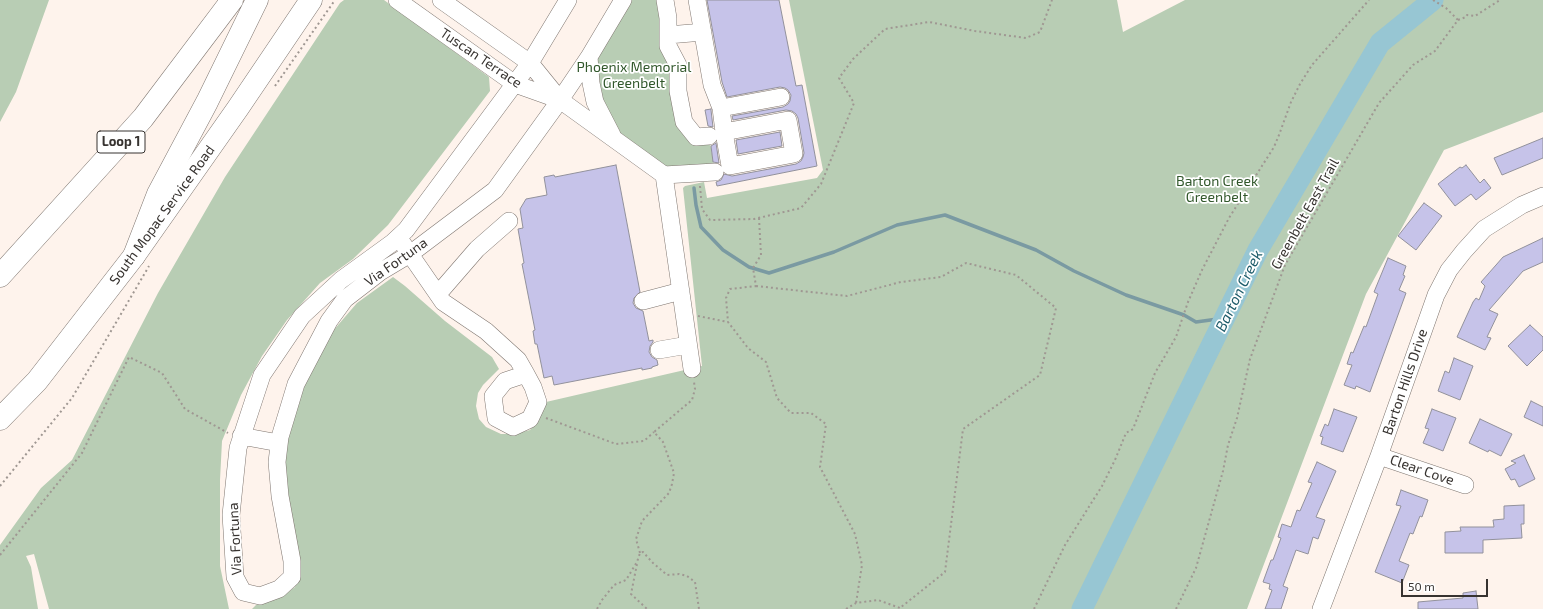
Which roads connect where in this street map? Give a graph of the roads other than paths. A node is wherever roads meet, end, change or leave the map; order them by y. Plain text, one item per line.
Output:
1 (232, 0) edge
2 (257, 0) edge
3 (311, 0) edge
4 (397, 0) edge
5 (441, 0) edge
6 (568, 0) edge
7 (623, 0) edge
8 (665, 0) edge
9 (697, 0) edge
10 (703, 32) junction
11 (668, 36) junction
12 (589, 57) junction
13 (530, 63) junction
14 (515, 84) junction
15 (781, 97) dead end
16 (560, 100) junction
17 (721, 108) junction
18 (614, 139) junction
19 (707, 173) road end
20 (664, 175) junction
21 (1543, 196) edge
22 (509, 221) dead end
23 (398, 238) junction
24 (410, 254) junction
25 (143, 258) junction
26 (0, 276) edge
27 (681, 291) junction
28 (438, 294) junction
29 (643, 301) dead end
30 (688, 345) junction
31 (660, 350) dead end
32 (692, 369) road end
33 (526, 374) junction
34 (0, 419) edge
35 (241, 436) junction
36 (279, 443) junction
37 (1380, 456) junction
38 (1464, 485) dead end
39 (1322, 609) edge

1 - 26 main road, Loop 1
2 - 25 main road
3 - 25 main road, South Mopac Service Road
4 - 14 street, Tuscan Terrace
5 - 13 street, Tuscan Terrace
6 - 13 street, Via Fortuna
7 - 12 street, Via Fortuna
8 - 11 street
9 - 10 street
10 - 11 street
10 - 17 street
11 - 17 street
12 - 16 street, Via Fortuna
12 - 18 street
13 - 14 street, Via Fortuna
13 - 16 street, Tuscan Terrace
14 - 16 street, Tuscan Terrace
14 - 23 street, Via Fortuna
15 - 17 street
16 - 18 street
16 - 24 street, Via Fortuna
18 - 20 street
19 - 20 street
20 - 27 street
21 - 37 street, Barton Hills Drive
22 - 28 street
23 - 24 street
23 - 35 street, Via Fortuna
24 - 28 street
24 - 36 street, Via Fortuna
25 - 34 main road, South Mopac Service Road
27 - 29 street
27 - 30 street
28 - 33 street
30 - 31 street
30 - 32 street
33 - 33 street
35 - 36 street
35 - 36 street, Via Fortuna
37 - 38 street, Clear Cove
37 - 39 street, Barton Hills Drive

